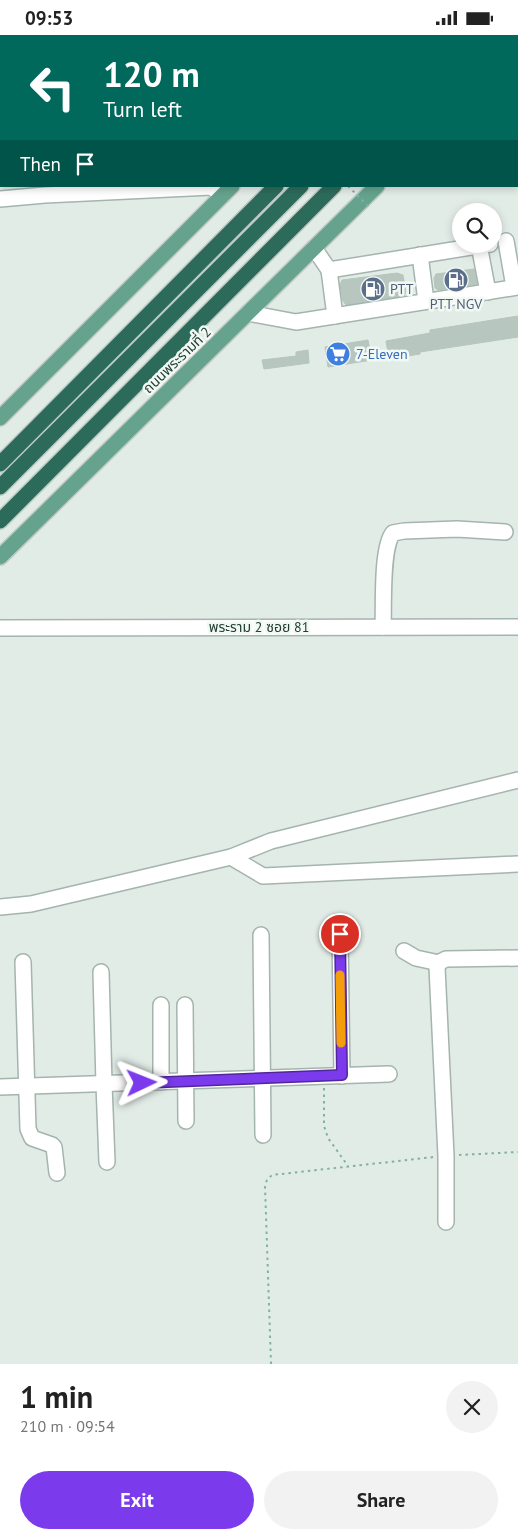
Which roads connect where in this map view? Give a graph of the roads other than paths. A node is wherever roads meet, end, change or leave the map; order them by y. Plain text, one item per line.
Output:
1 (275, 187) edge
2 (300, 187) edge
3 (333, 187) edge
4 (376, 187) edge
5 (45, 191) edge
6 (227, 191) edge
7 (0, 199) edge
8 (314, 248) junction
9 (452, 250) edge
10 (495, 253) edge
11 (501, 253) edge
12 (420, 255) junction
13 (329, 269) junction
14 (516, 287) edge
15 (488, 292) junction
16 (426, 301) junction
17 (248, 313) junction
18 (335, 316) junction
19 (0, 418) edge
20 (0, 464) edge
21 (0, 487) edge
22 (0, 520) edge
23 (505, 531) dead end
24 (0, 557) edge
25 (383, 627) junction
26 (518, 627) edge
27 (0, 628) edge
28 (518, 780) edge
29 (231, 857) junction
30 (518, 864) edge
31 (0, 907) edge
32 (340, 934) dead end
33 (261, 935) dead end
34 (404, 951) dead end
35 (518, 958) edge
36 (23, 962) dead end
37 (439, 963) junction
38 (101, 971) dead end
39 (161, 1005) dead end
40 (185, 1005) dead end
41 (389, 1074) dead end
42 (342, 1075) junction
43 (263, 1079) junction
44 (186, 1081) junction
45 (161, 1082) junction
46 (104, 1084) junction
47 (26, 1085) junction
48 (0, 1087) edge
49 (186, 1121) dead end
50 (263, 1135) dead end
51 (108, 1162) dead end
52 (57, 1173) dead end
53 (446, 1222) dead end

1 - 20 highway
2 - 21 highway
3 - 22 highway, ถนนพระรามที่ 2
4 - 8 main road, ถนนพระรามที่ 2
5 - 6 street
5 - 7 street
6 - 19 main road
8 - 13 street
8 - 17 main road, ถนนพระรามที่ 2
9 - 12 street
10 - 15 street
11 - 14 street
12 - 13 street
12 - 16 street
13 - 18 street
14 - 15 street
15 - 16 street
16 - 18 street
17 - 18 street
17 - 24 main road, ถนนพระรามที่ 2
23 - 25 street
25 - 26 street, พระราม 2 ซอย 81
25 - 27 street, พระราม 2 ซอย 81
28 - 29 street
29 - 30 street
29 - 31 street
32 - 42 street
33 - 43 street
34 - 37 street
35 - 37 street
36 - 47 street
37 - 53 street
38 - 46 street
39 - 45 street
40 - 44 street
41 - 42 street
42 - 43 street
43 - 44 street
43 - 50 street
44 - 45 street
44 - 49 street
45 - 46 street
46 - 47 street
46 - 51 street
47 - 48 street
47 - 52 street

